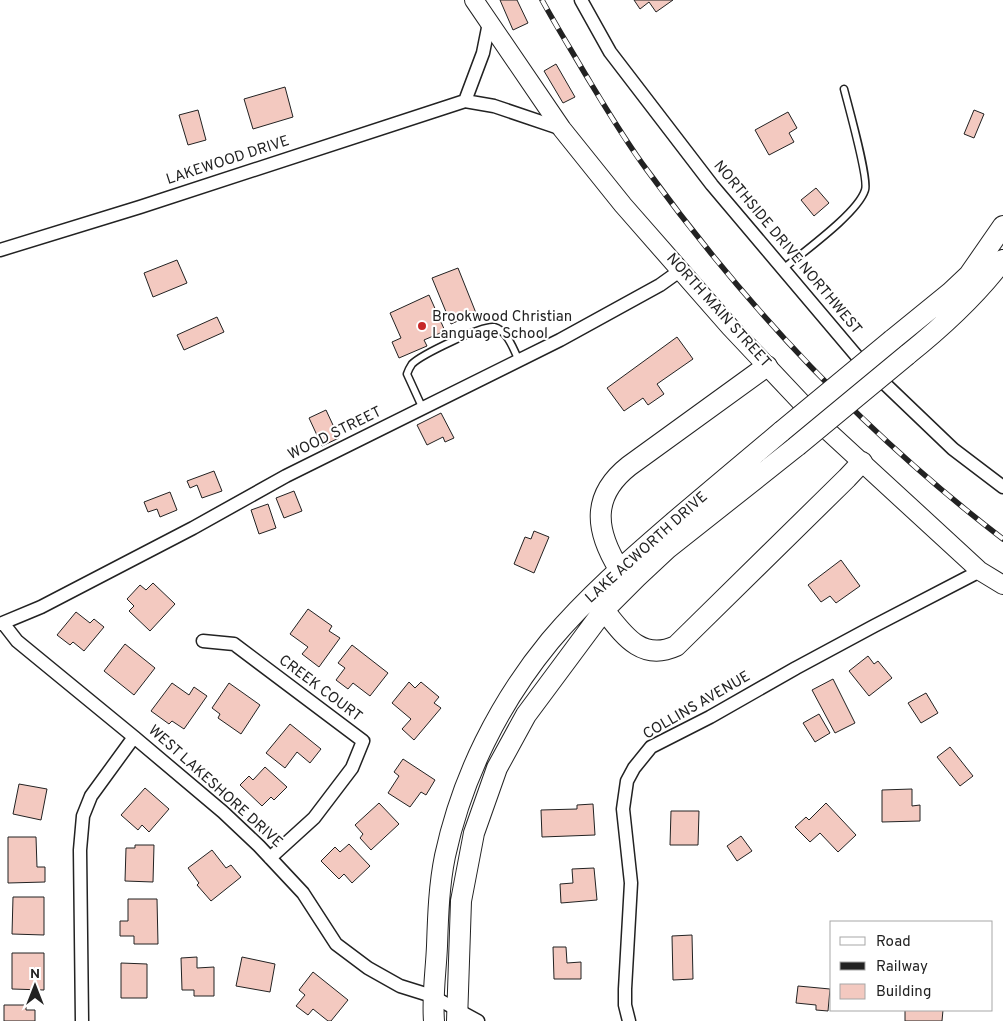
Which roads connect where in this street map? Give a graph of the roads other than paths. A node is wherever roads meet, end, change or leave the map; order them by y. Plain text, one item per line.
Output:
1 (474, 0) edge
2 (582, 0) edge
3 (489, 24) junction
4 (844, 89) dead end
5 (465, 101) junction
6 (562, 129) junction
7 (1003, 226) edge
8 (0, 250) edge
9 (1003, 260) edge
10 (783, 269) junction
11 (681, 270) junction
12 (519, 361) junction
13 (767, 366) junction
14 (423, 409) junction
15 (862, 462) junction
16 (1003, 487) edge
17 (619, 569) junction
18 (980, 571) junction
19 (1003, 585) edge
20 (604, 610) junction
21 (1, 624) edge
22 (203, 641) dead end
23 (134, 737) junction
24 (270, 858) junction
25 (432, 996) junction
26 (457, 1016) edge
27 (82, 1021) edge
28 (434, 1021) edge
29 (478, 1021) edge
30 (629, 1021) edge

1 - 3 main road, NORTH MAIN STREET
2 - 10 street, NORTHSIDE DRIVE NORTHWEST
3 - 5 street
3 - 6 main road, NORTH MAIN STREET
4 - 10 lane
5 - 6 street, LAKEWOOD DRIVE
5 - 8 street, LAKEWOOD DRIVE
6 - 11 main road, NORTH MAIN STREET
7 - 17 main road, LAKE ACWORTH DRIVE, bridge
9 - 20 main road, LAKE ACWORTH DRIVE, bridge
10 - 16 street, NORTHSIDE DRIVE NORTHWEST
11 - 12 street, WOOD STREET
11 - 13 main road, NORTH MAIN STREET
12 - 14 street, WOOD STREET
12 - 14 lane
13 - 15 main road, NORTH MAIN STREET
13 - 17 main road
14 - 21 street, WOOD STREET
15 - 18 main road, NORTH MAIN STREET
15 - 20 main road
17 - 25 main road, LAKE ACWORTH DRIVE
18 - 19 main road, NORTH MAIN STREET
18 - 30 street, COLLINS AVENUE
20 - 26 main road, LAKE ACWORTH DRIVE
21 - 23 street, WEST LAKESHORE DRIVE
22 - 24 street, CREEK COURT
23 - 24 street, WEST LAKESHORE DRIVE
23 - 27 street
24 - 25 street, WEST LAKESHORE DRIVE
25 - 26 street, WEST LAKESHORE DRIVE
25 - 28 main road, LAKE ACWORTH DRIVE
26 - 29 street, WEST LAKESHORE DRIVE

